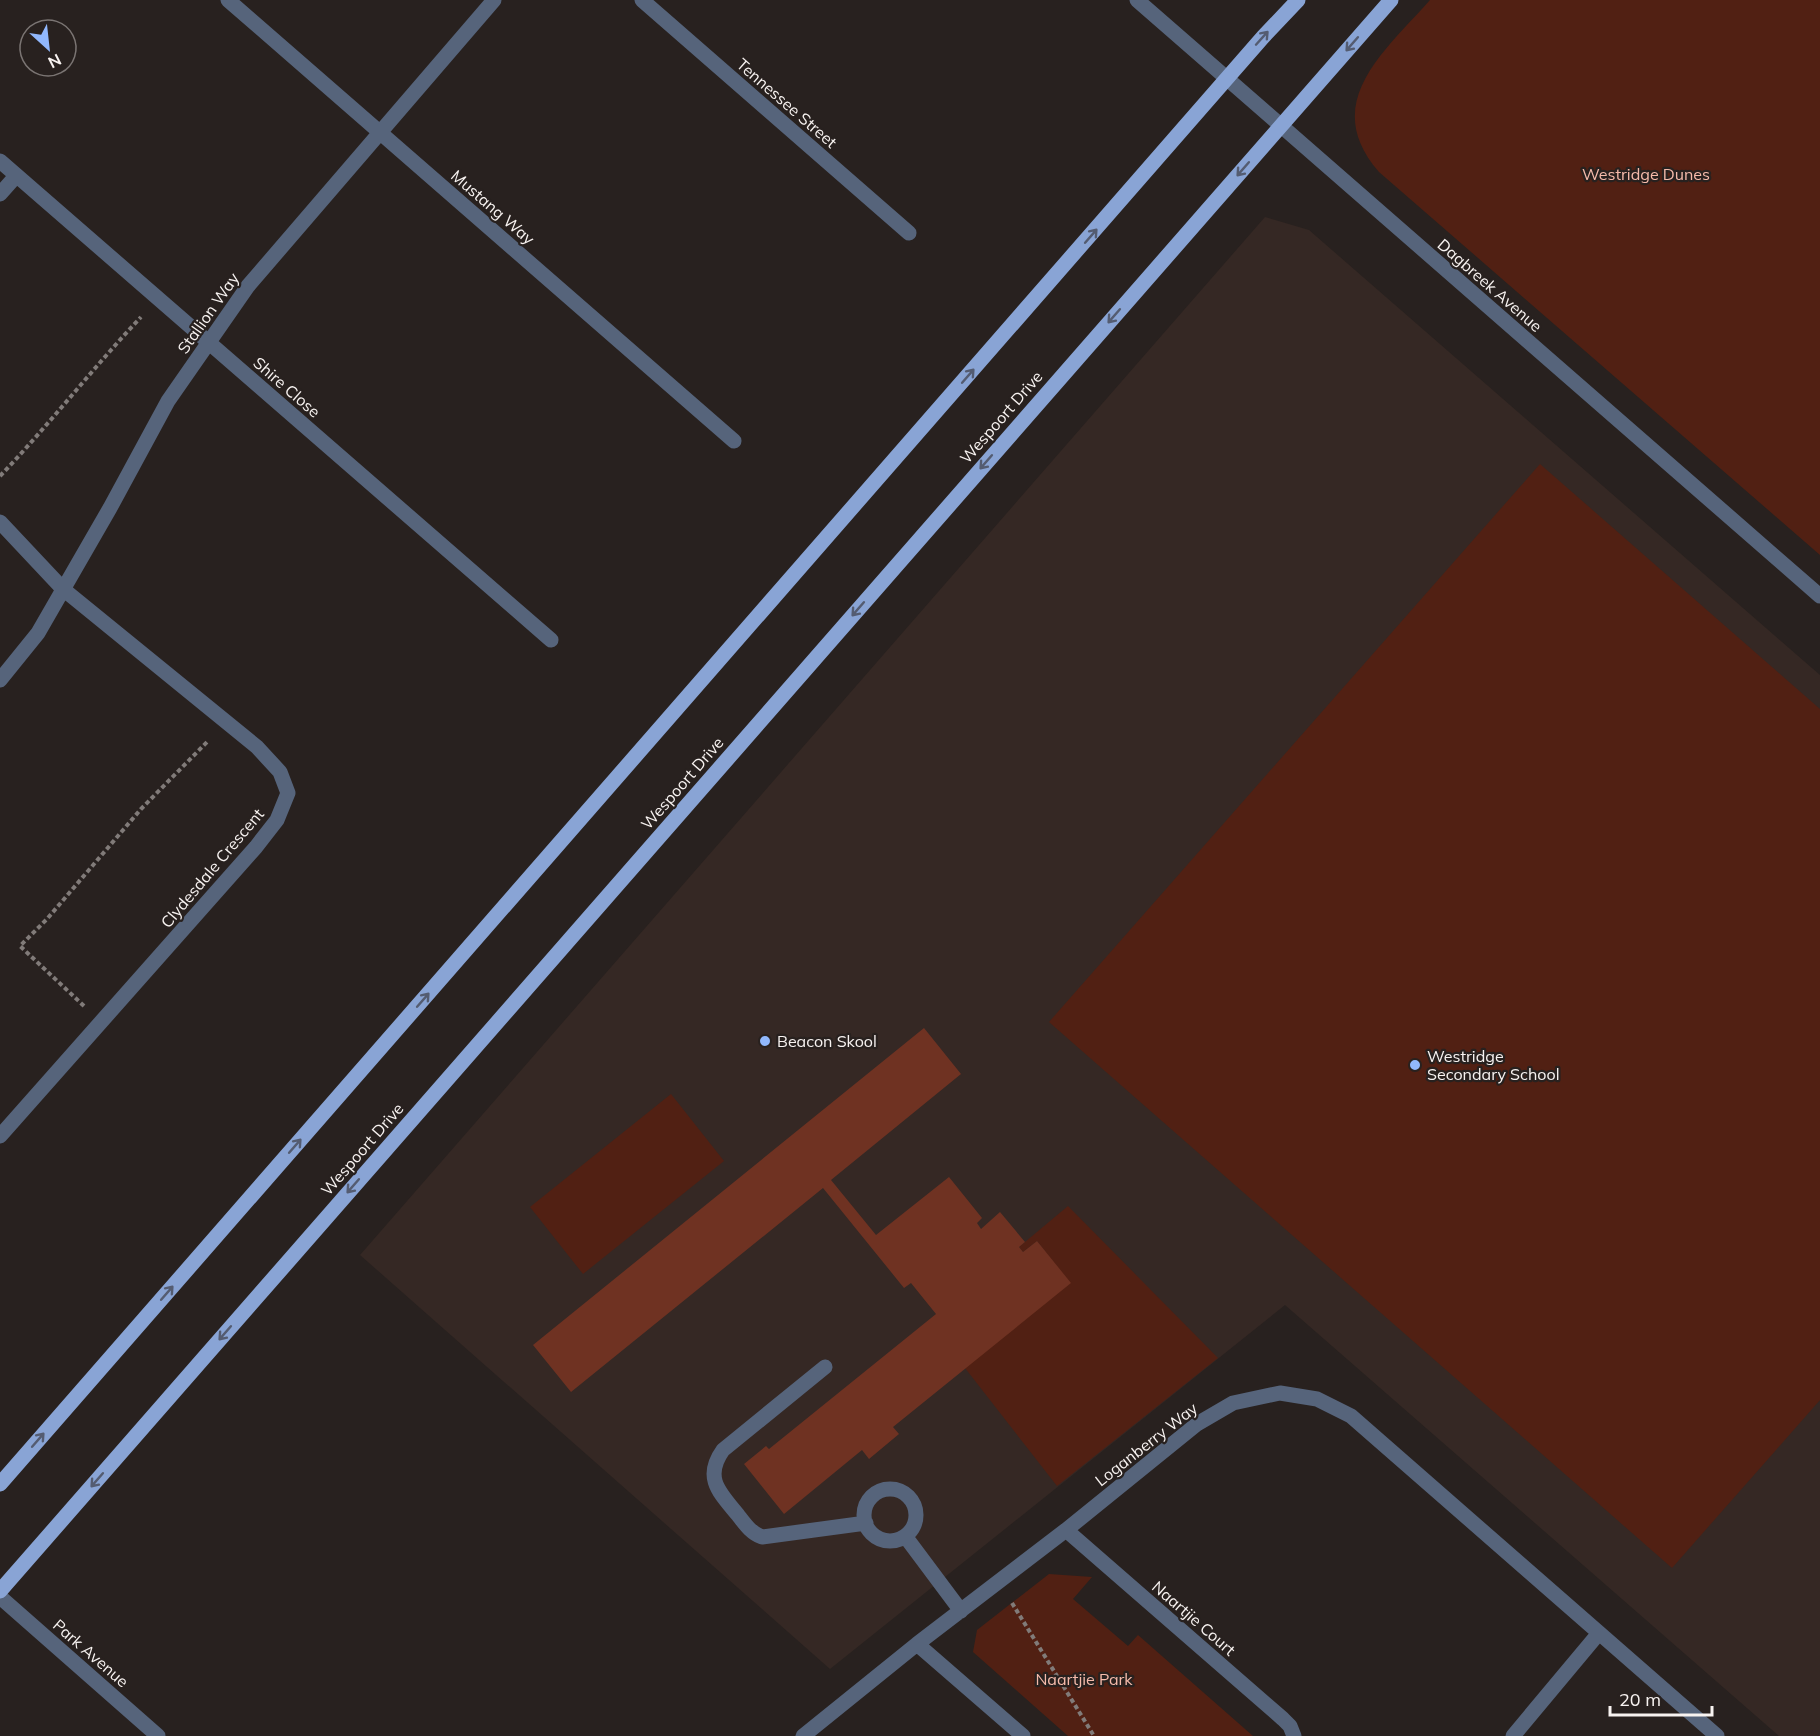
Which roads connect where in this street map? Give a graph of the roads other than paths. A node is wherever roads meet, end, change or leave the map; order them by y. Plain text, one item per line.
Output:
1 (228, 0) edge
2 (494, 0) edge
3 (642, 0) edge
4 (1137, 0) edge
5 (1298, 0) edge
6 (1391, 0) edge
7 (1228, 78) junction
8 (1281, 125) junction
9 (380, 132) junction
10 (0, 161) edge
11 (16, 176) junction
12 (0, 194) edge
13 (909, 233) dead end
14 (209, 343) junction
15 (734, 441) dead end
16 (0, 522) edge
17 (63, 589) junction
18 (1820, 596) edge
19 (551, 640) dead end
20 (0, 680) edge
21 (0, 1136) edge
22 (825, 1367) dead end
23 (0, 1484) edge
24 (866, 1523) junction
25 (1066, 1530) junction
26 (905, 1536) junction
27 (0, 1591) edge
28 (0, 1598) edge
29 (961, 1611) junction
30 (1599, 1633) junction
31 (917, 1644) junction
32 (158, 1736) edge
33 (803, 1736) edge
34 (1023, 1736) edge
35 (1294, 1736) edge
36 (1513, 1736) edge
37 (1717, 1736) edge

1 - 9 street, Mustang Way
2 - 9 street, Stallion Way
3 - 13 street, Tennessee Street
4 - 7 street, Dagbreek Avenue
7 -> 5 main road
6 -> 8 main road, Wespoort Drive
7 - 8 street, Dagbreek Avenue
23 -> 7 main road
8 - 18 street, Dagbreek Avenue
8 -> 27 main road, Wespoort Drive
9 - 14 street, Stallion Way
9 - 15 street, Mustang Way
10 - 11 street, Shire Close
11 - 12 street
11 - 14 street, Shire Close
14 - 17 street, Stallion Way
14 - 19 street, Shire Close
16 - 17 street, Clydesdale Crescent
17 - 20 street, Stallion Way
17 - 21 street, Clydesdale Crescent
22 - 24 street
24 - 26 street
24 - 26 street
25 - 29 street, Loganberry Way
25 - 30 street, Loganberry Way
25 - 35 street, Naartjie Court
26 - 29 street
28 - 32 street, Park Avenue
29 - 31 street, Loganberry Way
30 - 36 street
30 - 37 street, Loganberry Way
31 - 33 street, Loganberry Way
31 - 34 street

